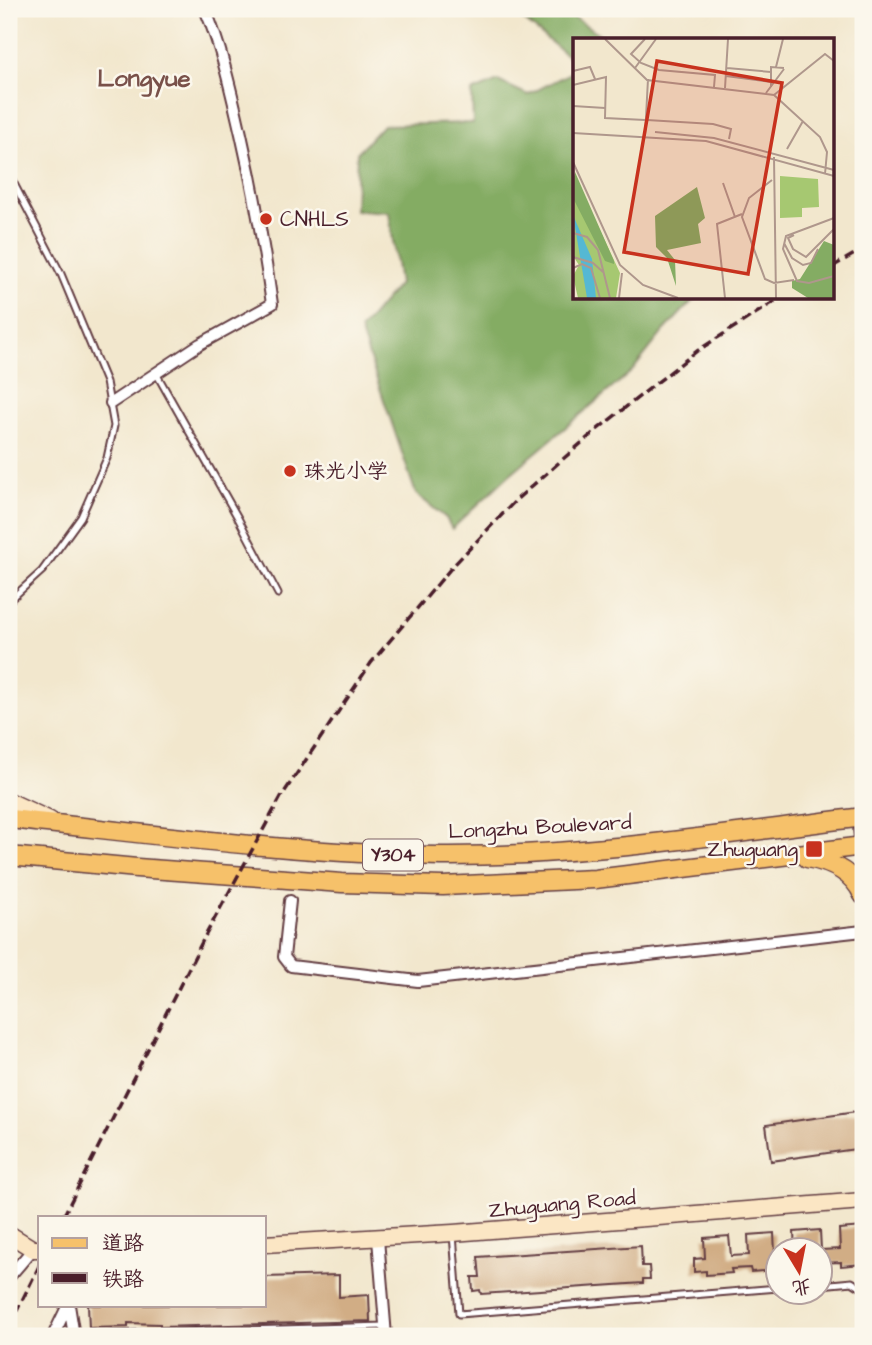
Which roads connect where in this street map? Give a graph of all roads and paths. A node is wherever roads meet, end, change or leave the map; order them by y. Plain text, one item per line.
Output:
1 (205, 9) edge
2 (9, 174) edge
3 (156, 373) junction
4 (111, 403) junction
5 (278, 594) dead end
6 (9, 601) edge
7 (9, 801) edge
8 (9, 819) edge
9 (863, 820) edge
10 (62, 824) junction
11 (863, 847) edge
12 (793, 855) junction
13 (9, 856) edge
14 (863, 895) edge
15 (290, 901) dead end
16 (863, 931) edge
17 (863, 1201) edge
18 (453, 1233) junction
19 (9, 1234) edge
20 (378, 1239) junction
21 (266, 1244) edge
22 (37, 1249) edge
23 (9, 1277) edge
24 (834, 1284) edge
25 (764, 1289) edge
26 (863, 1289) edge
27 (68, 1306) edge
28 (69, 1306) edge
29 (385, 1331) edge
30 (53, 1336) edge
31 (74, 1336) edge

1 - 3 street
2 - 4 lane
3 - 4 street
3 - 5 lane
4 - 6 lane
7 - 10 main road
8 - 10 main road, Longzhu Boulevard / Y304
9 - 10 main road, Longzhu Boulevard / Y304
9 - 11 street
11 - 12 main road
12 - 13 main road
12 - 14 main road
15 - 16 street
17 - 18 main road, Zhuguang Road
18 - 20 main road, Zhuguang Road
18 - 25 lane
19 - 22 main road
20 - 21 main road, Zhuguang Road
20 - 29 street
22 - 23 street
24 - 26 lane
27 - 30 street
28 - 31 street
29 - 31 lane

